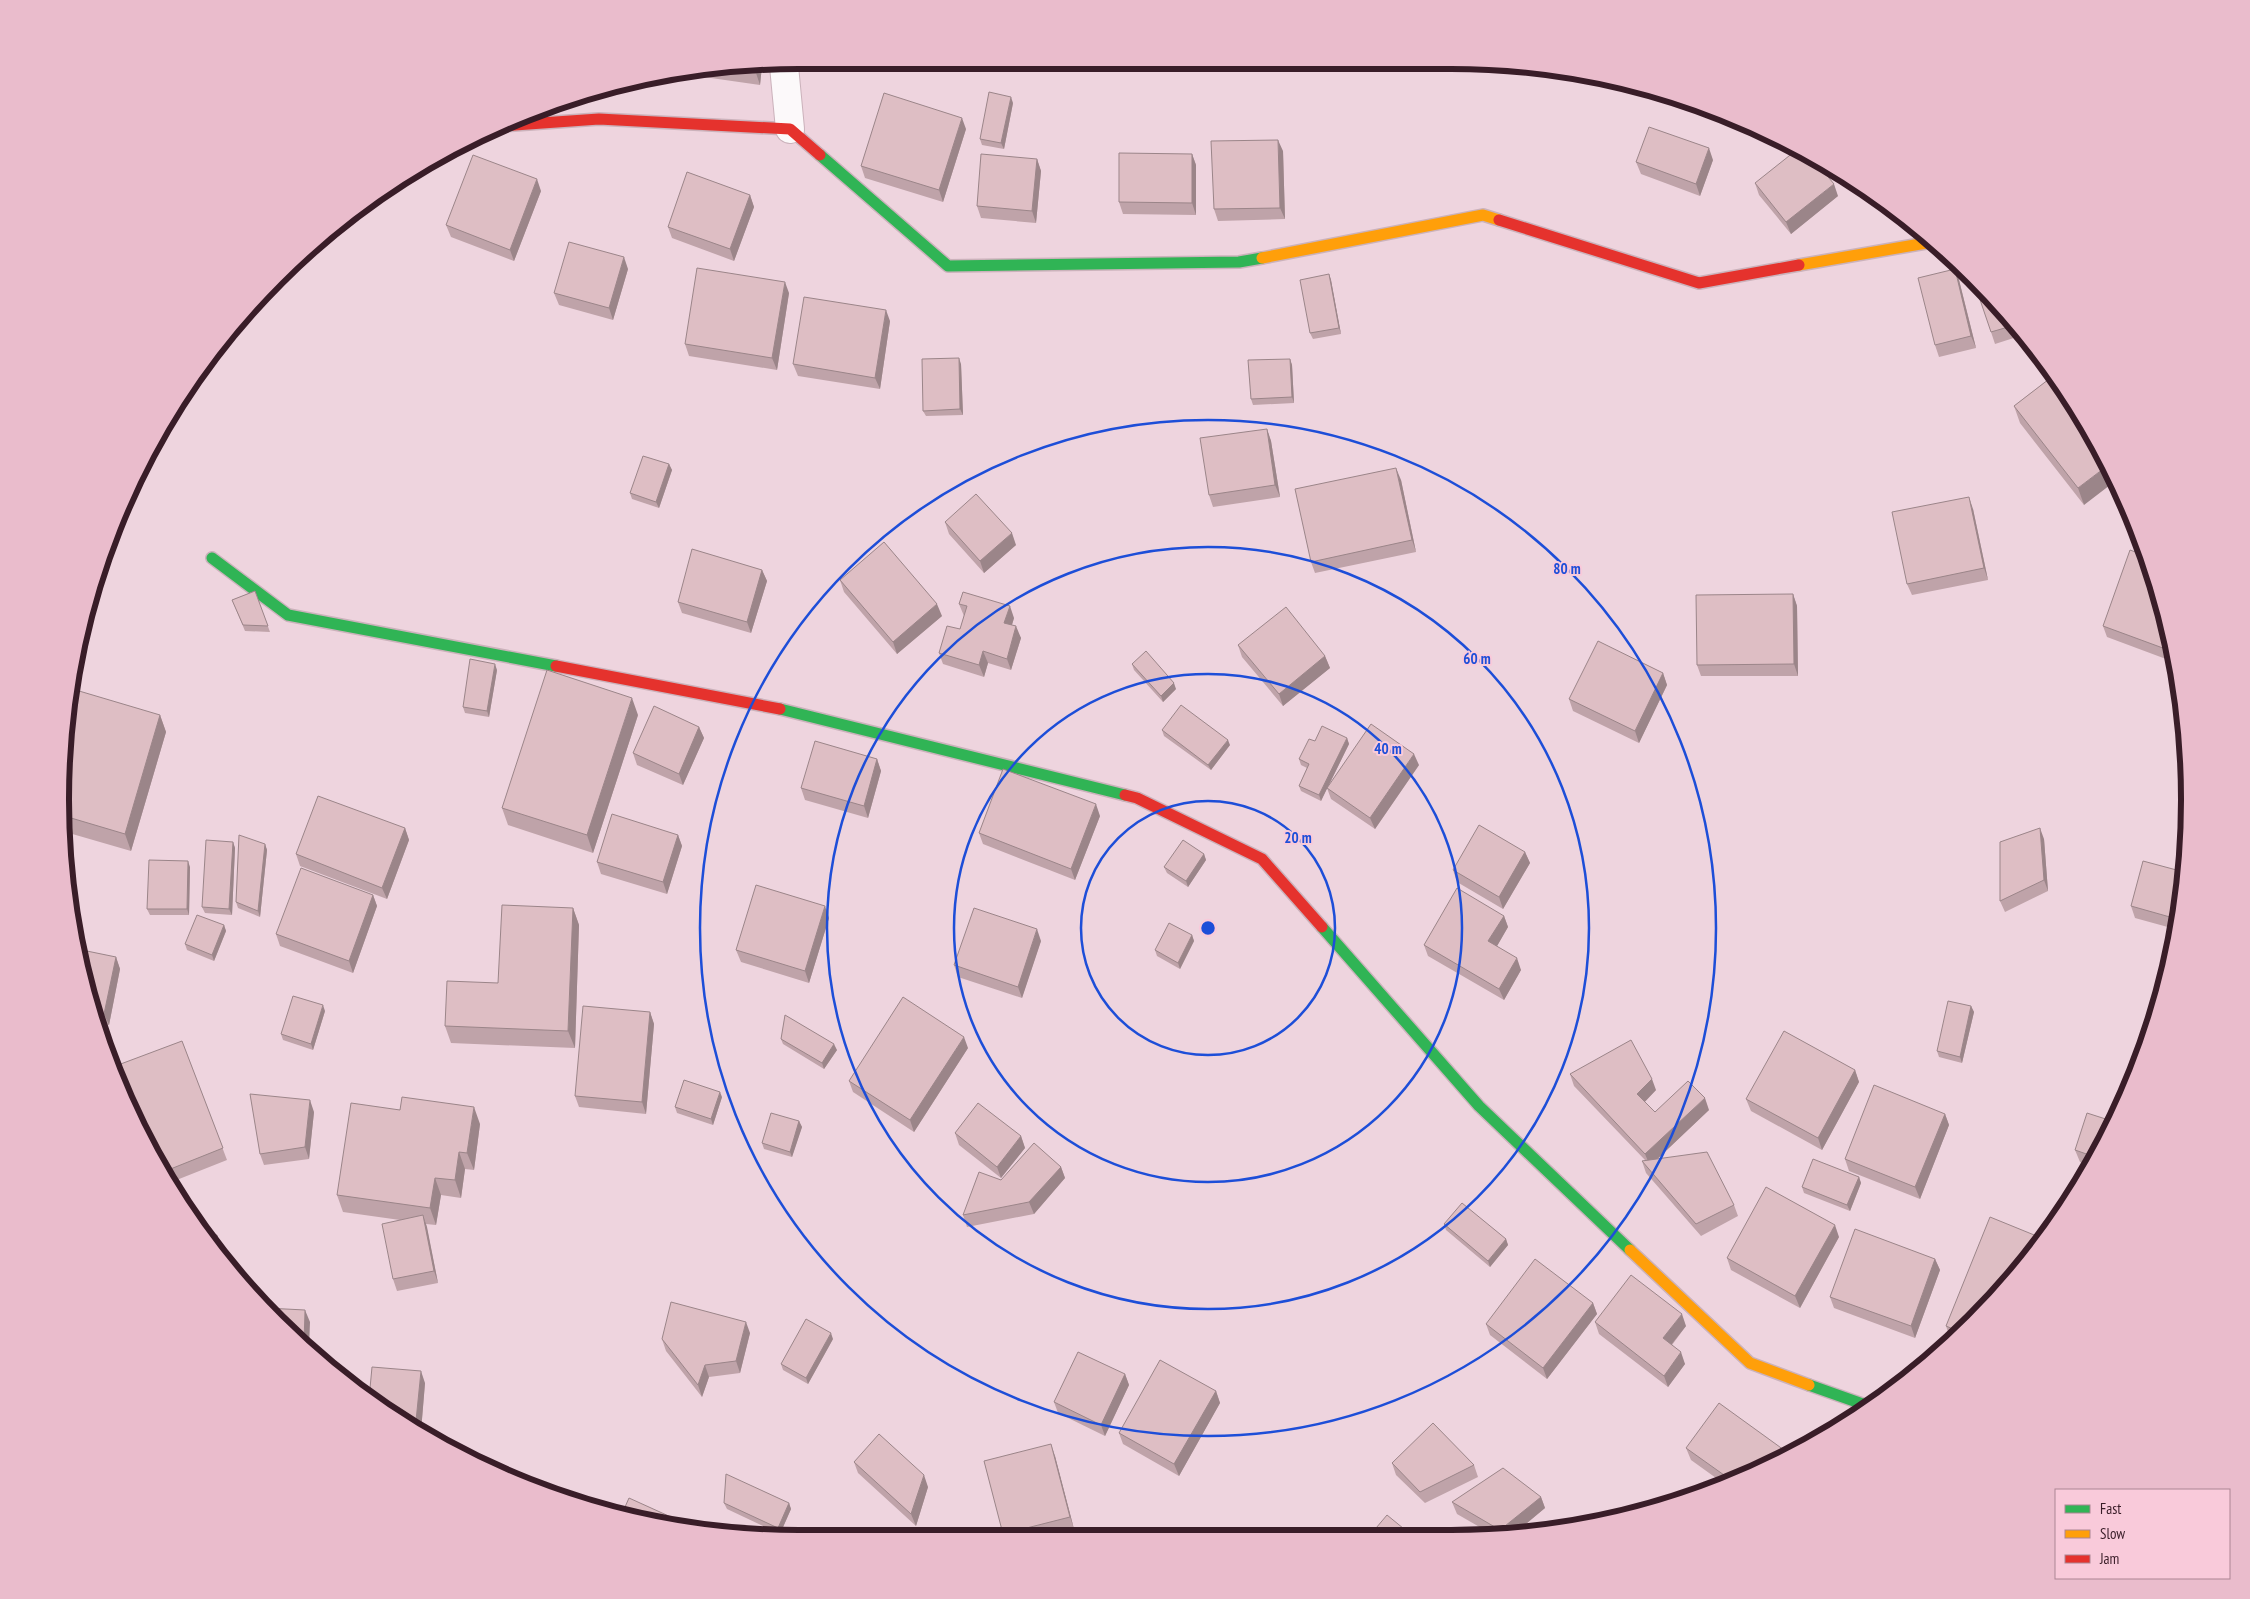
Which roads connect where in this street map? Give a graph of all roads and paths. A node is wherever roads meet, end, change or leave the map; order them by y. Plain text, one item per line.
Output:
1 (784, 69) edge
2 (519, 124) edge
3 (790, 129) junction
4 (1924, 243) edge
5 (212, 558) dead end
6 (1861, 1403) edge

1 - 3 street
2 - 3 street
3 - 4 street
5 - 6 street

